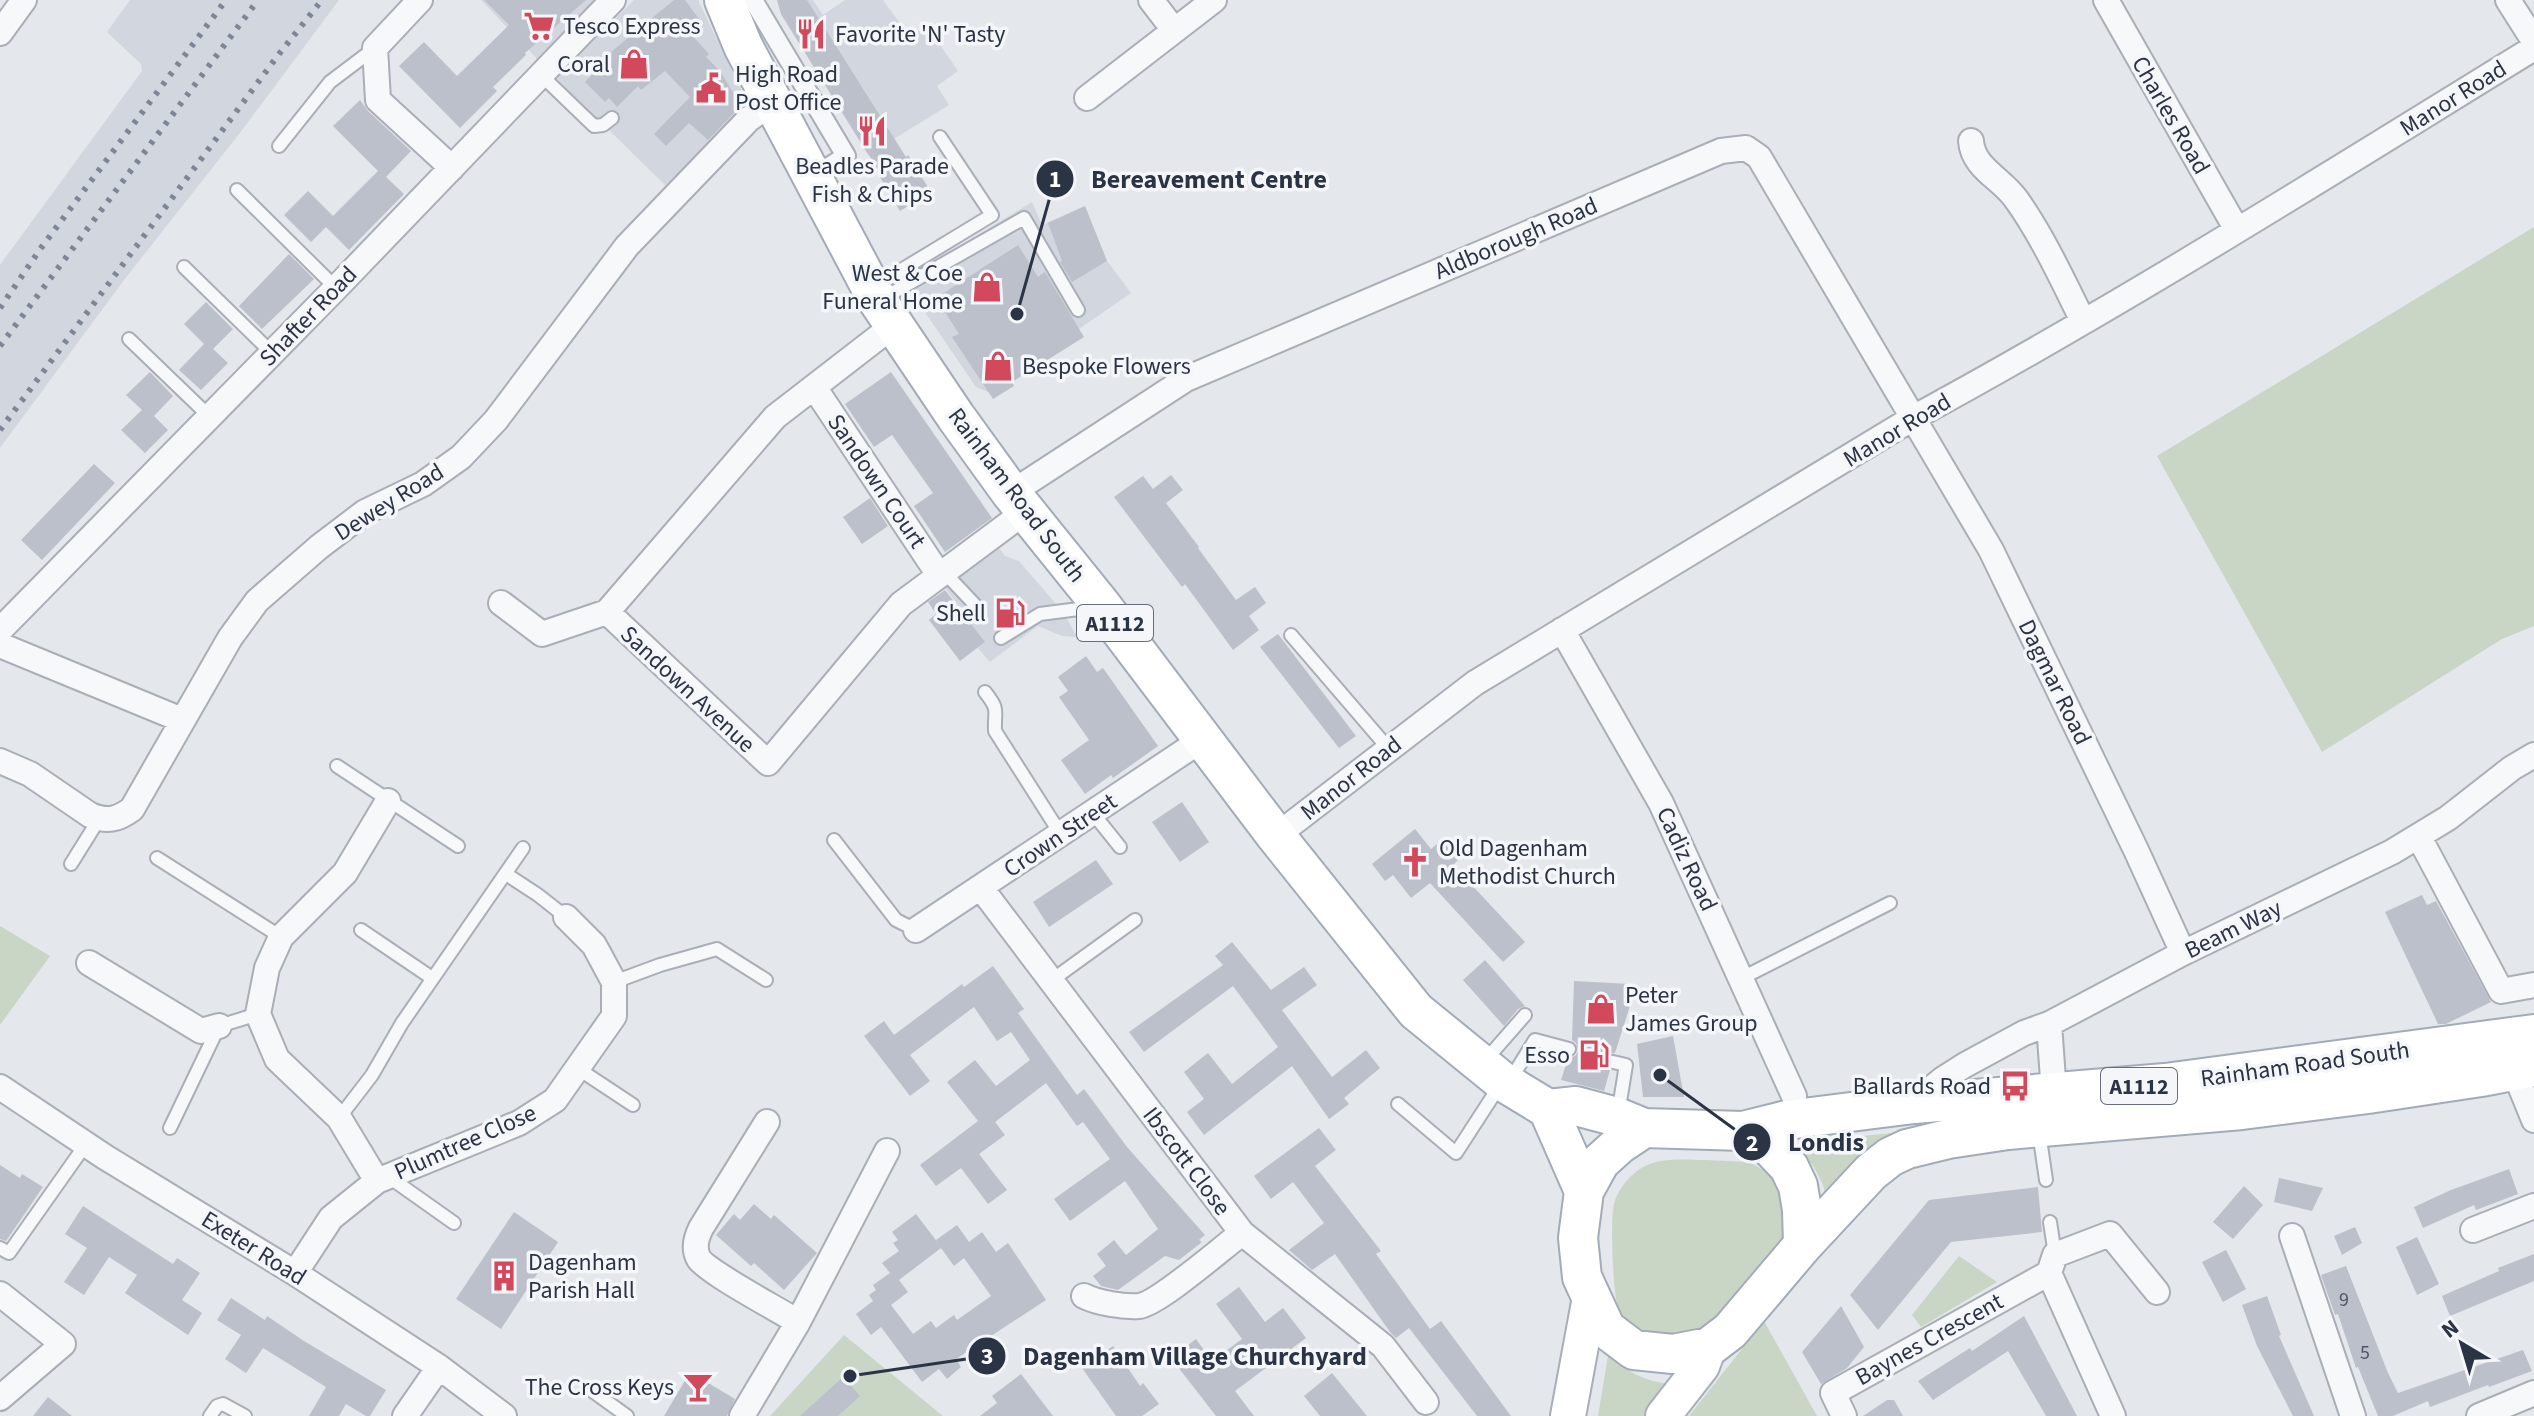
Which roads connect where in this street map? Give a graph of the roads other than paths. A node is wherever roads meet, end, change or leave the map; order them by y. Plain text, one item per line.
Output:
1 (24, 0) edge
2 (420, 0) edge
3 (613, 0) edge
4 (1151, 0) edge
5 (1214, 0) edge
6 (2106, 0) edge
7 (2508, 0) edge
8 (733, 1) edge
9 (1174, 30) junction
10 (0, 33) edge
11 (2534, 41) edge
12 (375, 48) junction
13 (2534, 48) edge
14 (541, 75) junction
15 (1087, 98) dead end
16 (774, 102) junction
17 (612, 118) dead end
18 (940, 137) dead end
19 (1971, 141) dead end
20 (279, 146) dead end
21 (452, 168) junction
22 (812, 178) junction
23 (237, 190) dead end
24 (2237, 230) junction
25 (184, 267) dead end
26 (336, 288) junction
27 (881, 305) junction
28 (1078, 310) dead end
29 (2083, 321) junction
30 (129, 339) dead end
31 (272, 353) junction
32 (814, 387) junction
33 (210, 417) junction
34 (1913, 418) junction
35 (1018, 502) junction
36 (942, 574) junction
37 (501, 603) dead end
38 (1102, 606) junction
39 (979, 609) dead end
40 (607, 612) junction
41 (0, 630) edge
42 (1562, 630) junction
43 (1291, 635) dead end
44 (1001, 638) dead end
45 (0, 645) edge
46 (985, 692) dead end
47 (182, 720) junction
48 (1203, 739) junction
49 (1388, 748) junction
50 (2534, 755) edge
51 (0, 761) edge
52 (337, 766) dead end
53 (388, 801) junction
54 (1092, 812) junction
55 (99, 819) junction
56 (1060, 833) junction
57 (1276, 836) junction
58 (2419, 837) junction
59 (834, 840) dead end
60 (458, 846) dead end
61 (1120, 847) dead end
62 (523, 848) dead end
63 (157, 858) dead end
64 (71, 864) dead end
65 (506, 874) junction
66 (981, 888) junction
67 (1890, 903) dead end
68 (566, 917) joint
69 (1135, 920) dead end
70 (361, 930) dead end
71 (916, 930) joint
72 (281, 937) junction
73 (2183, 953) junction
74 (89, 963) dead end
75 (432, 978) junction
76 (1742, 978) junction
77 (766, 980) dead end
78 (1052, 980) junction
79 (614, 982) junction
80 (2534, 985) edge
81 (258, 1014) junction
82 (1525, 1015) dead end
83 (2049, 1024) junction
84 (219, 1026) junction
85 (1569, 1049) dead end
86 (2522, 1052) edge
87 (1613, 1062) dead end
88 (577, 1068) junction
89 (1497, 1077) junction
90 (0, 1087) edge
91 (1794, 1096) dead end
92 (1398, 1104) dead end
93 (1914, 1104) junction
94 (633, 1105) dead end
95 (1548, 1109) junction
96 (2047, 1115) junction
97 (339, 1118) junction
98 (2534, 1120) edge
99 (767, 1122) dead end
100 (1631, 1123) junction
101 (170, 1128) dead end
102 (1743, 1131) junction
103 (86, 1144) junction
104 (887, 1151) dead end
105 (383, 1179) junction
106 (2046, 1180) dead end
107 (1584, 1191) junction
108 (2534, 1206) edge
109 (2050, 1222) dead end
110 (454, 1223) dead end
111 (2473, 1230) dead end
112 (1242, 1233) junction
113 (2292, 1236) dead end
114 (1803, 1245) junction
115 (0, 1248) edge
116 (2052, 1264) junction
117 (295, 1273) junction
118 (2157, 1292) dead end
119 (0, 1294) edge
120 (1084, 1296) dead end
121 (1590, 1297) junction
122 (798, 1322) junction
123 (1709, 1347) junction
124 (439, 1367) junction
125 (591, 1390) dead end
126 (2534, 1393) edge
127 (0, 1398) edge
128 (1426, 1402) dead end
129 (210, 1416) edge
130 (245, 1416) edge
131 (405, 1416) edge
132 (504, 1416) edge
133 (627, 1416) edge
134 (742, 1416) edge
135 (1568, 1416) edge
136 (1663, 1416) edge
137 (1844, 1416) edge
138 (2113, 1416) edge
139 (2353, 1416) edge
140 (2479, 1416) edge

1 - 10 street
2 - 12 street
3 - 14 street, Shafter Road
4 - 9 street
5 - 9 street
6 - 24 street, Charles Road
7 - 11 street
8 - 16 main road, Rainham Road South / A1112
8 - 22 street
9 - 15 street
12 - 20 lane
12 - 21 street
13 - 24 street, Manor Road
14 - 17 lane
14 - 21 street, Shafter Road
16 - 22 main road, Rainham Road South / A1112
16 - 47 street, Dewey Road
18 - 27 lane
19 - 29 street
21 - 26 street, Shafter Road
22 - 27 main road, Rainham Road South / A1112
23 - 26 lane
24 - 29 street, Manor Road
25 - 31 lane
26 - 31 street, Shafter Road
27 - 28 lane
27 - 32 street, Sandown Avenue
27 - 35 main road, Rainham Road South / A1112
29 - 34 street, Manor Road
30 - 33 lane
31 - 33 street, Shafter Road
32 - 36 street, Sandown Court
32 - 40 street, Sandown Avenue
33 - 41 street, Shafter Road
34 - 35 street, Aldborough Road
34 - 42 street, Manor Road
34 - 73 street, Dagmar Road
35 - 36 street, Sandown Avenue
35 - 38 main road, Rainham Road South / A1112
36 - 39 lane
36 - 40 street, Sandown Avenue
37 - 40 street
38 - 44 lane
38 - 48 main road, Rainham Road South / A1112
42 - 49 street, Manor Road
42 - 76 street, Cadiz Road
43 - 49 lane
45 - 47 street
46 - 56 lane
47 - 55 street, Dewey Road
48 - 54 street, Crown Street
48 - 57 main road, Rainham Road South / A1112
49 - 57 street, Manor Road
50 - 58 street, Beam Way
51 - 55 street
52 - 53 lane
53 - 60 lane
53 - 72 street
54 - 56 street, Crown Street
54 - 61 lane
55 - 64 lane
56 - 66 street, Crown Street
57 - 89 main road, Rainham Road South / A1112
58 - 73 street, Beam Way
58 - 80 street
59 - 71 lane
62 - 65 lane
63 - 72 lane
65 - 68 lane
65 - 75 lane
66 - 71 street, Crown Street
66 - 78 street, Ibscott Close
67 - 76 lane
68 - 79 street
69 - 78 lane
70 - 75 lane
72 - 81 street
73 - 83 street, Beam Way
74 - 84 street
75 - 97 lane
76 - 91 street, Cadiz Road
77 - 79 lane
78 - 112 street, Ibscott Close
79 - 88 street, Plumtree Close
81 - 84 lane
81 - 97 street
82 - 89 lane
83 - 93 street, Beam Way
83 - 96 street
84 - 101 lane
85 - 89 lane
86 - 96 main road, Rainham Road South / A1112
86 - 98 street
87 - 100 lane
88 - 94 lane
88 - 105 street, Plumtree Close
89 - 92 lane
89 - 95 main road, Rainham Road South / A1112
90 - 103 street, Exeter Road
93 - 96 main road, Rainham Road South / A1112
93 - 102 main road, Rainham Road South / A1112
95 - 100 main road, A1112
95 - 107 main road
96 - 106 lane
96 - 114 main road, Rainham Road South / A1112
97 - 105 street
99 - 122 street
100 - 102 main road, A1112
100 - 107 main road
102 - 114 main road
103 - 115 lane
103 - 117 street, Exeter Road
104 - 122 street
105 - 110 lane
105 - 117 street, Plumtree Close
107 - 121 main road
108 - 111 street
109 - 116 lane
112 - 120 street
112 - 128 street, Ibscott Close
113 - 139 street
114 - 123 main road, A1112
116 - 118 street
116 - 137 street, Baynes Crescent
116 - 138 street
117 - 124 street, Exeter Road
119 - 127 street
121 - 123 main road
121 - 135 main road
122 - 134 street
123 - 136 main road
124 - 131 street
124 - 132 street, Exeter Road
125 - 133 lane
126 - 140 street
129 - 130 lane

